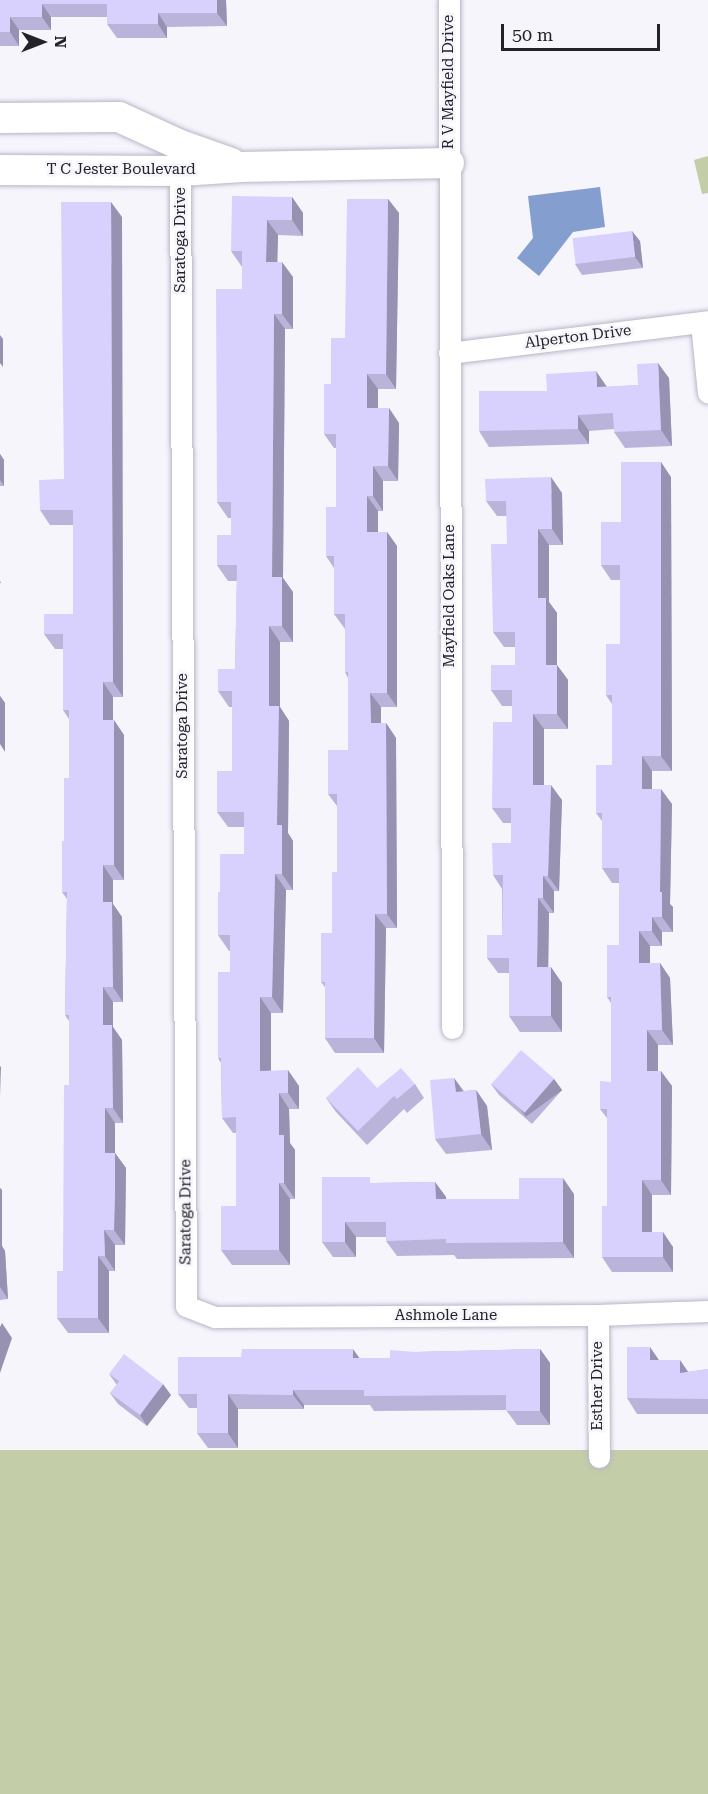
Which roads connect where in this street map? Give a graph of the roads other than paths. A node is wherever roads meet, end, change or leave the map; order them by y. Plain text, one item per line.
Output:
1 (449, 0) edge
2 (0, 118) edge
3 (180, 158) junction
4 (449, 163) junction
5 (0, 170) edge
6 (704, 322) edge
7 (449, 353) junction
8 (708, 393) edge
9 (452, 1028) dead end
10 (186, 1306) joint
11 (708, 1311) edge
12 (598, 1315) junction
13 (599, 1457) dead end

1 - 4 street, R V Mayfield Drive
2 - 3 street, T C Jester Boulevard
3 - 4 street, T C Jester Boulevard
3 - 5 street, T C Jester Boulevard
3 - 10 street, Saratoga Drive
4 - 7 street, Mayfield Oaks Lane
6 - 7 street, Alperton Drive
6 - 8 street
7 - 9 street, Mayfield Oaks Lane
10 - 12 street, Ashmole Lane
11 - 12 street, Ashmole Lane
12 - 13 street, Esther Drive

